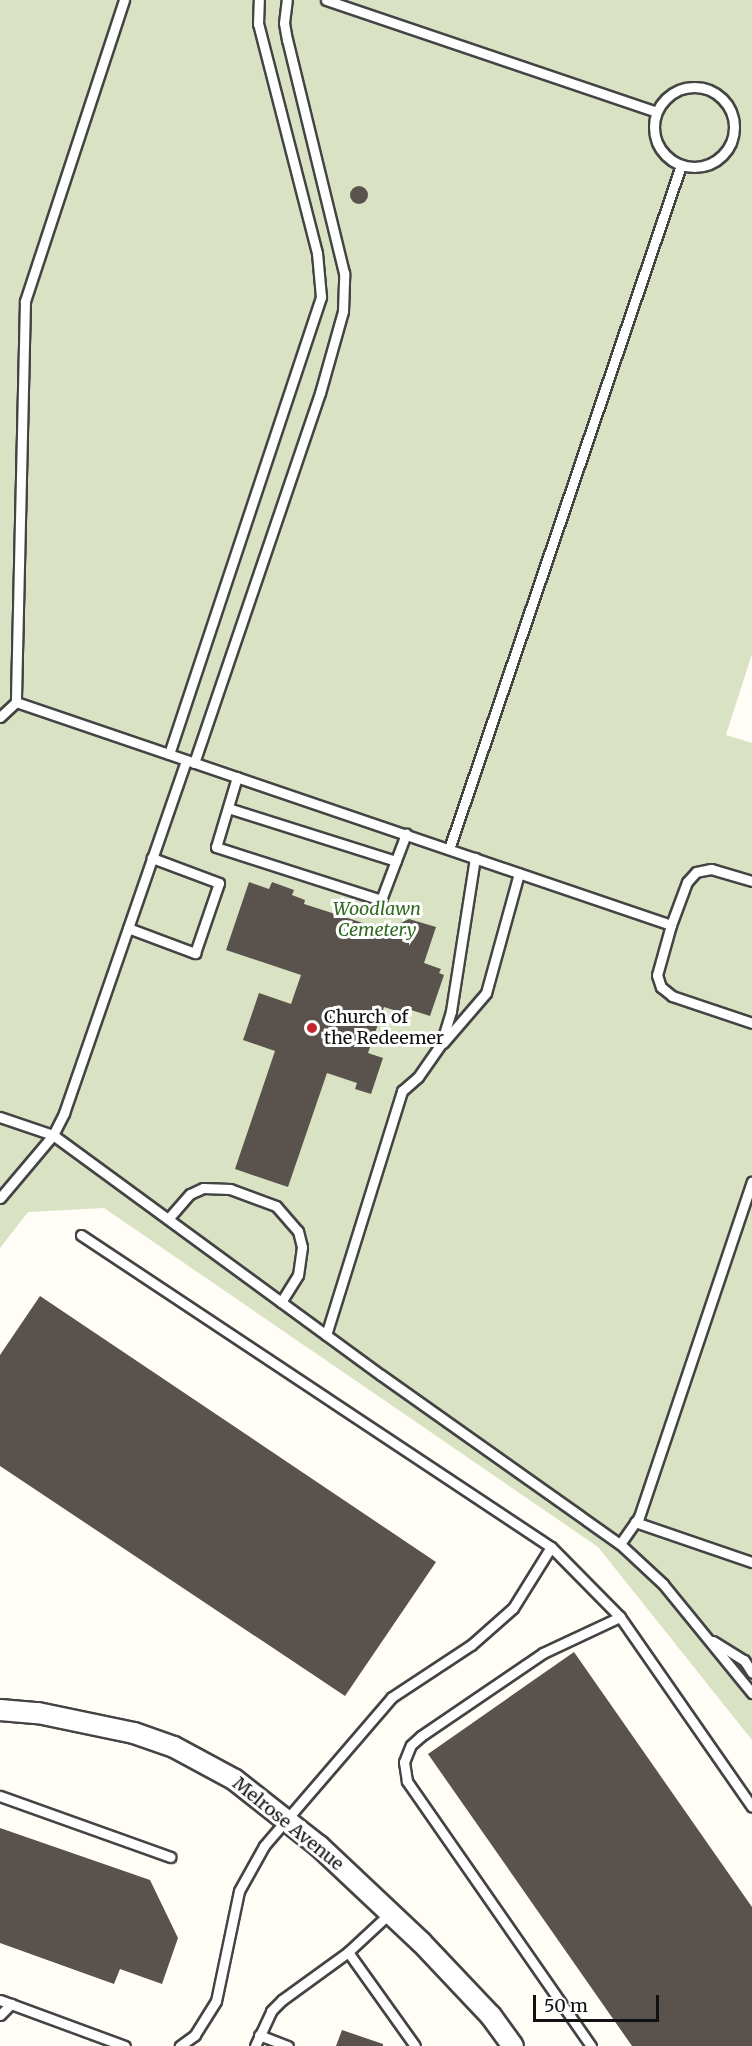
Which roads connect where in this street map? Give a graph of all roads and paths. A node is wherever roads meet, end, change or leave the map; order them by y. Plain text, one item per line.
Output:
1 (124, 0) edge
2 (259, 0) edge
3 (287, 0) edge
4 (326, 0) edge
5 (656, 112) junction
6 (681, 165) junction
7 (16, 702) junction
8 (0, 717) edge
9 (169, 754) junction
10 (190, 762) junction
11 (237, 777) junction
12 (228, 808) junction
13 (406, 834) junction
14 (449, 849) junction
15 (152, 858) junction
16 (475, 858) junction
17 (396, 861) junction
18 (519, 873) junction
19 (752, 881) edge
20 (671, 925) junction
21 (128, 928) junction
22 (752, 1023) edge
23 (441, 1044) junction
24 (0, 1117) edge
25 (53, 1135) junction
26 (752, 1182) edge
27 (0, 1198) edge
28 (168, 1219) junction
29 (81, 1236) dead end
30 (281, 1302) junction
31 (326, 1335) junction
32 (635, 1522) junction
33 (620, 1544) junction
34 (551, 1547) junction
35 (752, 1562) edge
36 (620, 1617) junction
37 (711, 1640) junction
38 (752, 1672) edge
39 (752, 1693) edge
40 (0, 1710) edge
41 (0, 1796) edge
42 (752, 1807) edge
43 (288, 1820) junction
44 (170, 1857) dead end
45 (390, 1913) junction
46 (348, 1952) junction
47 (0, 2000) edge
48 (11, 2004) junction
49 (0, 2015) edge
50 (259, 2035) junction
51 (125, 2046) edge
52 (180, 2046) edge
53 (255, 2046) edge
54 (288, 2046) edge
55 (415, 2046) edge
56 (513, 2046) edge
57 (591, 2046) edge

1 - 7 lane
2 - 9 lane
3 - 10 lane
4 - 5 lane
5 - 6 lane
5 - 6 lane
6 - 14 lane
7 - 8 lane
7 - 9 lane
9 - 10 lane
10 - 11 lane
10 - 15 lane
11 - 12 lane
11 - 13 lane
12 - 17 lane
12 - 17 lane
13 - 14 lane
13 - 17 lane
14 - 16 lane
15 - 21 lane
15 - 21 lane
16 - 18 lane
16 - 23 lane
18 - 20 lane
18 - 23 lane
19 - 20 lane
20 - 22 lane
21 - 25 lane
23 - 31 lane
24 - 25 lane
25 - 27 lane
25 - 28 lane
26 - 32 lane
28 - 30 lane
28 - 30 lane
29 - 34 lane
30 - 31 lane
31 - 33 lane
32 - 33 lane
32 - 35 lane
33 - 37 lane
34 - 36 lane
34 - 43 lane
36 - 42 lane
36 - 57 lane
37 - 38 lane
37 - 39 lane
40 - 43 street, Melrose Avenue
41 - 44 lane
43 - 45 street, Melrose Avenue
43 - 52 lane
45 - 46 lane
45 - 56 street, Melrose Avenue
46 - 50 lane
46 - 55 lane
47 - 48 lane
48 - 49 lane
48 - 51 lane
50 - 53 lane
50 - 54 lane

